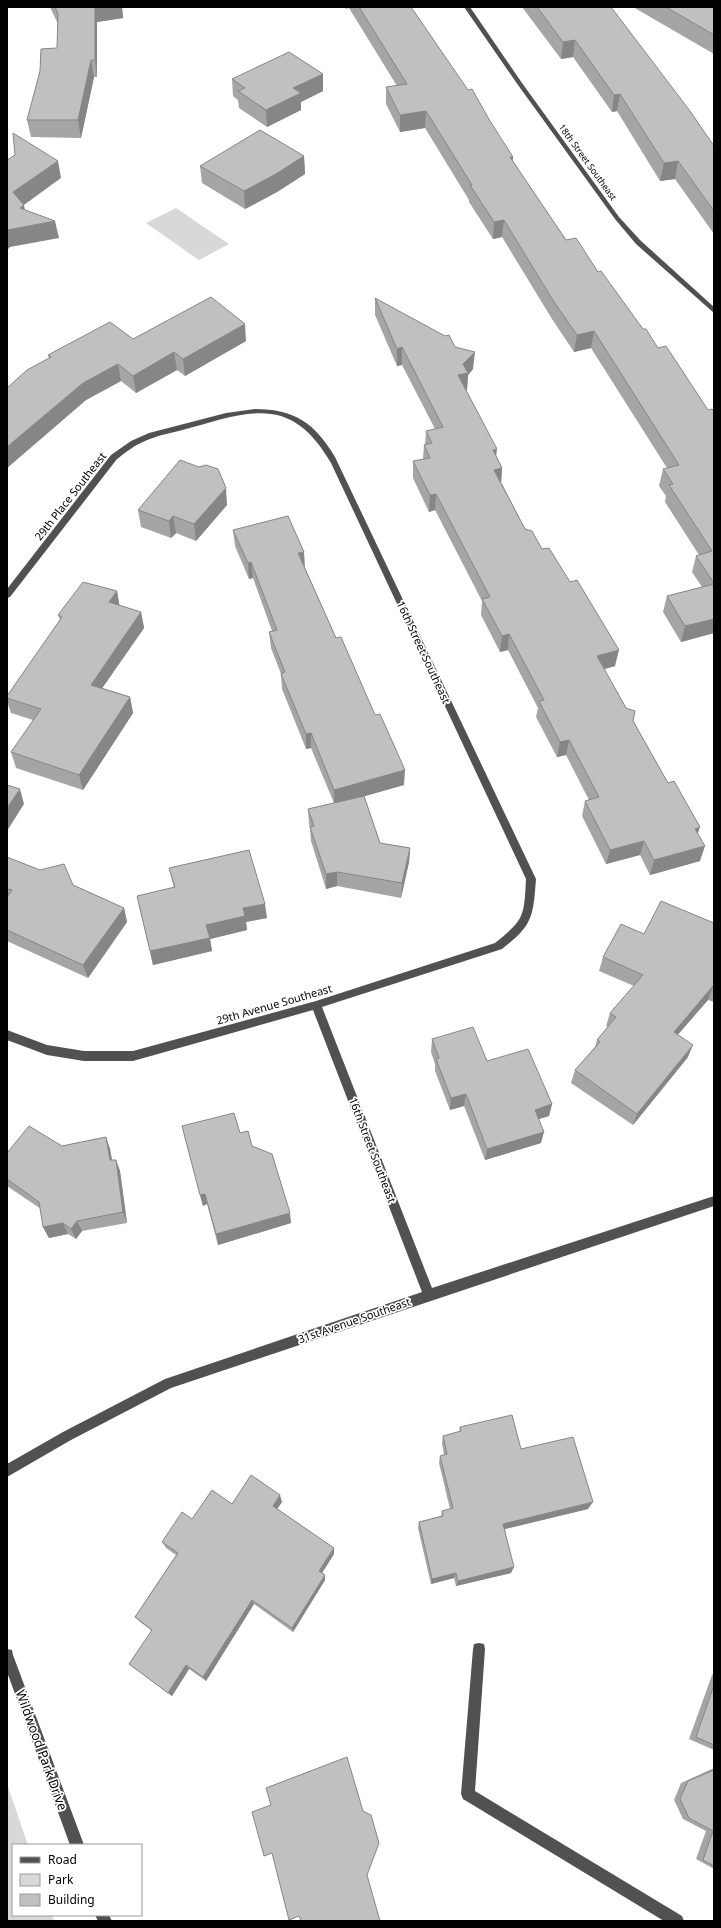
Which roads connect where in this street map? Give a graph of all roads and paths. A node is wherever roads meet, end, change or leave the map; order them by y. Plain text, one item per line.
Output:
1 (468, 7) edge
2 (714, 311) edge
3 (283, 414) joint
4 (7, 595) edge
5 (529, 910) joint
6 (316, 1005) junction
7 (7, 1035) edge
8 (714, 1201) edge
9 (429, 1295) junction
10 (7, 1471) edge
11 (479, 1649) dead end
12 (7, 1655) edge
13 (77, 1844) edge
14 (677, 1921) edge

1 - 2 street, 18th Street Southeast
3 - 4 street, 29th Place Southeast
3 - 5 street, 16th Street Southeast
5 - 6 street, 29th Avenue Southeast
6 - 7 street, 29th Avenue Southeast
6 - 9 street, 16th Street Southeast
8 - 9 street, 31st Avenue Southeast
9 - 10 street, 31st Avenue Southeast
11 - 14 street
12 - 13 street, Wildwood Park Drive

